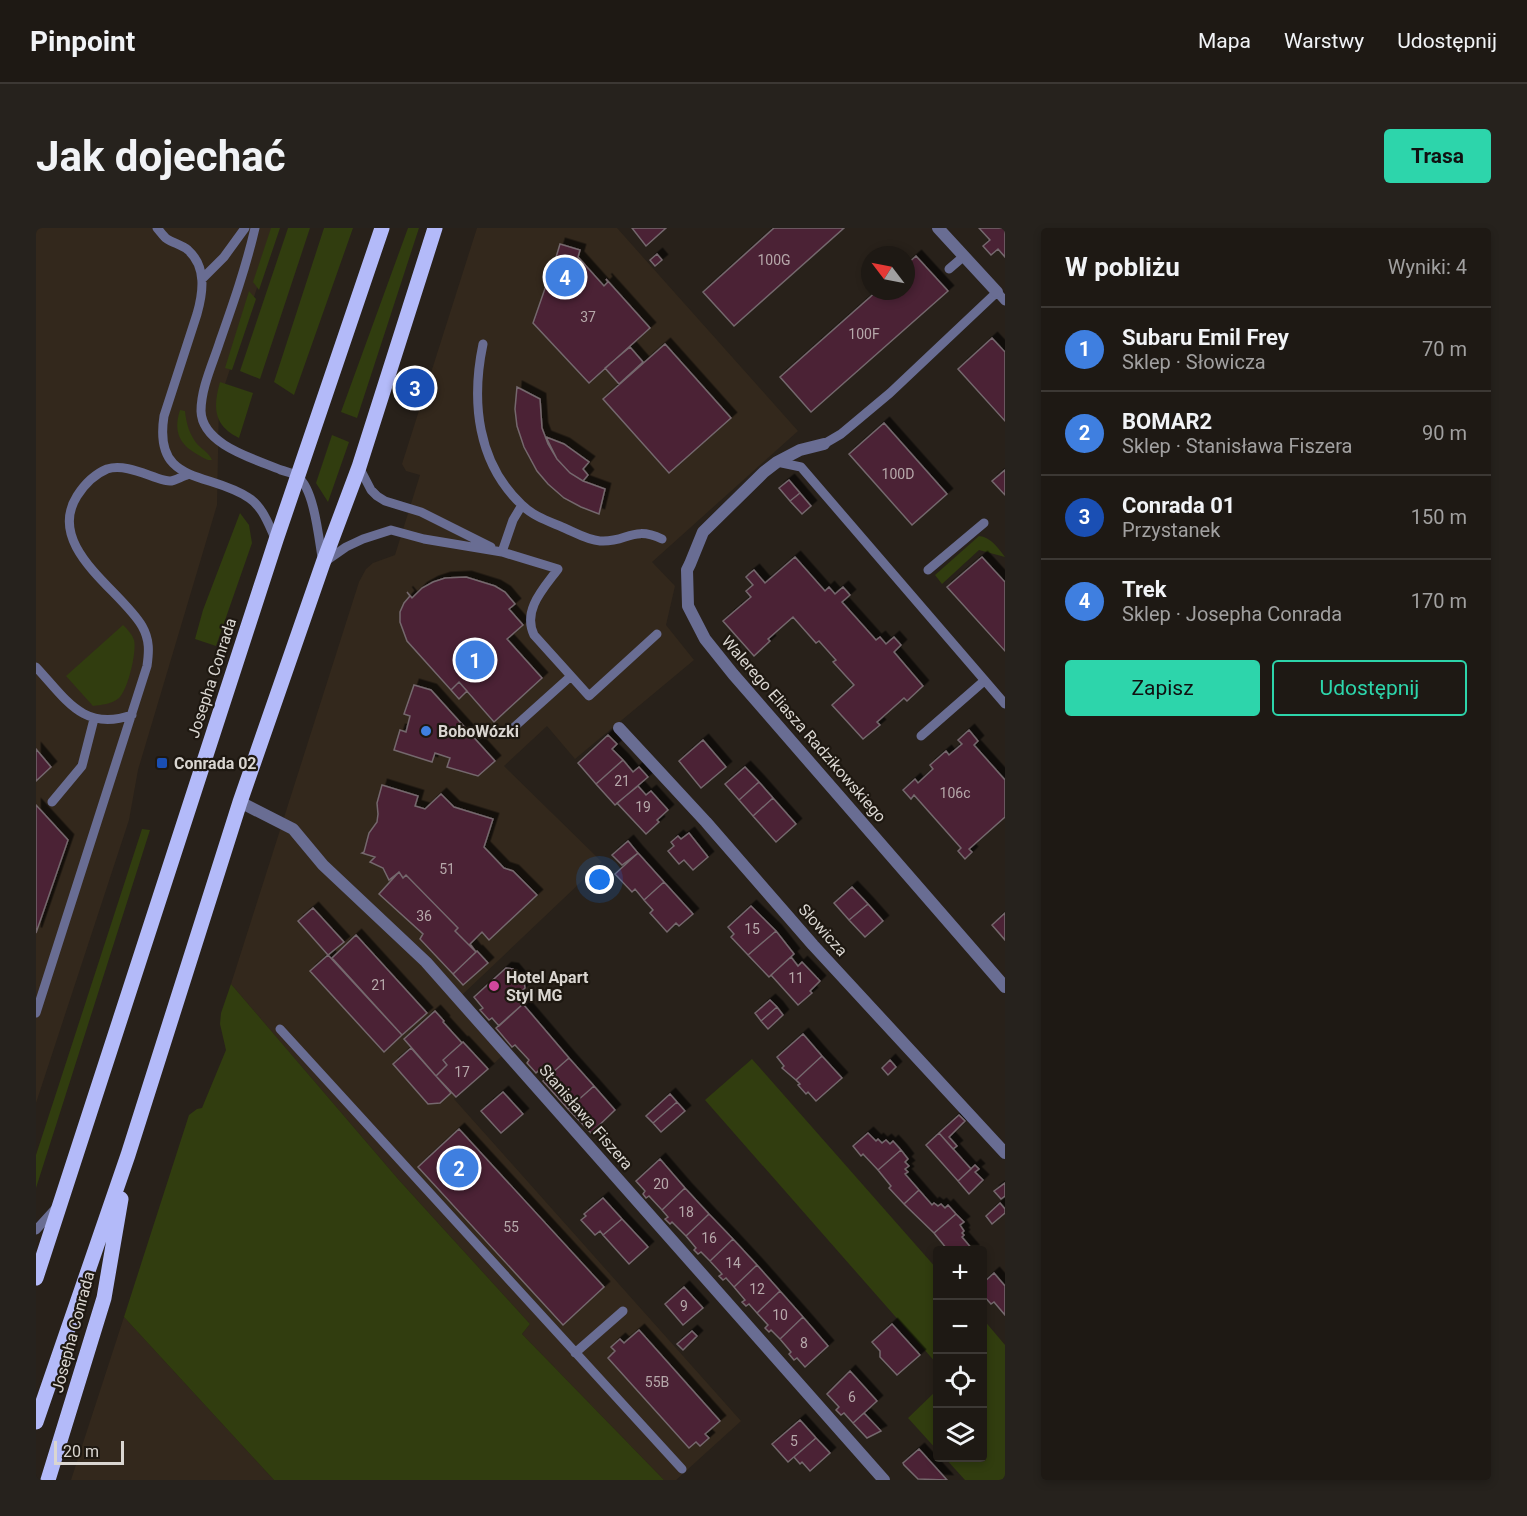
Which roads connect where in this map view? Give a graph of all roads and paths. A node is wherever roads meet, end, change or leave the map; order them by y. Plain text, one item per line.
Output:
1 (157, 228) edge
2 (245, 228) edge
3 (255, 228) edge
4 (382, 228) edge
5 (435, 228) edge
6 (938, 228) edge
7 (964, 256) junction
8 (949, 269) dead end
9 (202, 279) junction
10 (1001, 297) edge
11 (483, 344) dead end
12 (824, 444) joint
13 (777, 462) junction
14 (359, 467) junction
15 (187, 474) junction
16 (298, 477) junction
17 (522, 505) junction
18 (984, 523) dead end
19 (662, 539) dead end
20 (276, 540) junction
21 (502, 552) junction
22 (323, 563) junction
23 (928, 570) dead end
24 (657, 634) dead end
25 (36, 667) edge
26 (571, 675) junction
27 (984, 681) junction
28 (1005, 704) edge
29 (132, 715) junction
30 (94, 719) junction
31 (619, 728) dead end
32 (512, 729) dead end
33 (921, 736) dead end
34 (52, 802) dead end
35 (240, 802) junction
36 (1005, 987) edge
37 (36, 1013) edge
38 (280, 1029) dead end
39 (1005, 1153) edge
40 (128, 1155) junction
41 (61, 1203) junction
42 (36, 1230) edge
43 (36, 1278) edge
44 (622, 1311) dead end
45 (575, 1353) junction
46 (36, 1422) edge
47 (682, 1469) dead end
48 (48, 1480) edge
49 (884, 1480) edge

1 - 9 lane
2 - 9 lane
3 - 16 lane
4 - 16 main road, Josepha Conrada
5 - 14 main road, Josepha Conrada
6 - 7 street
7 - 8 lane
7 - 10 street
9 - 15 lane
10 - 12 lane
11 - 17 lane
12 - 13 street, Walerego Eliasza Radzikowskiego
13 - 27 lane
13 - 36 street, Walerego Eliasza Radzikowskiego
14 - 21 lane
14 - 22 main road, Josepha Conrada
15 - 20 lane
15 - 29 lane
16 - 20 main road, Josepha Conrada
16 - 22 lane
17 - 19 lane
17 - 21 lane
18 - 23 lane
20 - 41 main road, Josepha Conrada
21 - 22 lane
21 - 26 lane
22 - 35 main road, Josepha Conrada
24 - 26 lane
25 - 30 lane
26 - 32 lane
27 - 28 lane
27 - 33 lane
29 - 30 lane
29 - 37 lane
30 - 34 lane
31 - 39 street, Słowicza
35 - 40 main road, Josepha Conrada
35 - 49 street, Stanisława Fiszera
38 - 45 lane
40 - 46 main road, Josepha Conrada
40 - 48 main road, Josepha Conrada
41 - 42 lane
41 - 43 main road, Josepha Conrada
44 - 45 lane
45 - 47 lane

